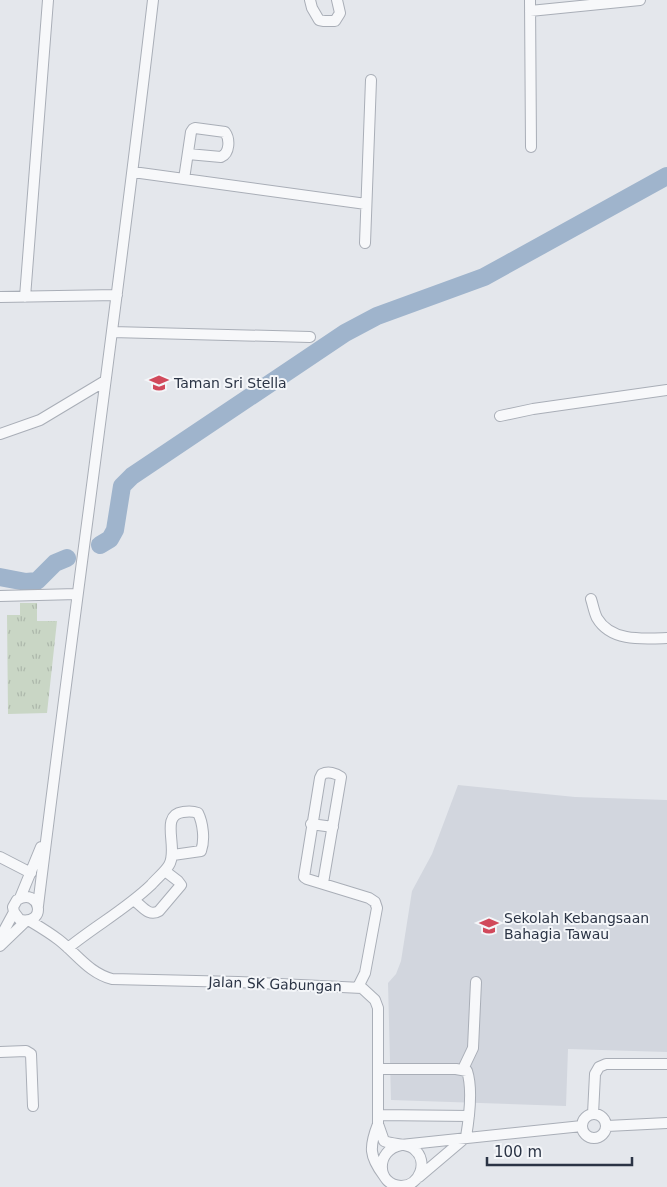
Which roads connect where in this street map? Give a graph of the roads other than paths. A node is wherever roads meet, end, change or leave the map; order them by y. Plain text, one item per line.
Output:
1 (48, 0) edge
2 (153, 0) edge
3 (310, 0) edge
4 (337, 0) edge
5 (530, 0) edge
6 (640, 0) edge
7 (625, 1) edge
8 (530, 11) junction
9 (371, 80) dead end
10 (532, 147) dead end
11 (188, 154) dead end
12 (133, 172) junction
13 (184, 179) junction
14 (366, 204) junction
15 (365, 244) dead end
16 (117, 295) junction
17 (0, 297) edge
18 (24, 297) junction
19 (112, 332) junction
20 (310, 337) dead end
21 (105, 381) junction
22 (667, 390) edge
23 (500, 416) dead end
24 (0, 434) edge
25 (77, 594) junction
26 (0, 596) edge
27 (591, 599) dead end
28 (667, 638) edge
29 (311, 824) junction
30 (49, 827) junction
31 (333, 827) junction
32 (173, 855) junction
33 (0, 857) edge
34 (165, 871) junction
35 (31, 873) junction
36 (323, 883) junction
37 (20, 898) junction
38 (135, 900) junction
39 (38, 909) junction
40 (14, 912) junction
41 (28, 921) junction
42 (0, 938) edge
43 (59, 940) junction
44 (0, 946) edge
45 (68, 948) junction
46 (476, 982) dead end
47 (360, 988) junction
48 (0, 1052) edge
49 (667, 1064) edge
50 (378, 1069) junction
51 (463, 1069) junction
52 (32, 1106) dead end
53 (593, 1114) junction
54 (469, 1116) junction
55 (378, 1120) junction
56 (667, 1123) edge
57 (582, 1126) junction
58 (607, 1126) junction
59 (466, 1137) junction
60 (401, 1145) junction
61 (384, 1176) junction
62 (418, 1178) junction

1 - 18 street
2 - 12 street
3 - 4 street
5 - 8 street
6 - 7 street
7 - 8 street
8 - 10 street
9 - 14 street
11 - 13 street
12 - 13 street
12 - 16 street
13 - 14 street
14 - 15 street
16 - 18 street
16 - 19 street
17 - 18 street
19 - 20 street
19 - 21 street
21 - 24 street
21 - 25 street
22 - 23 street
25 - 26 street
25 - 30 street
27 - 28 street
29 - 31 street
29 - 31 street
29 - 36 street
30 - 35 street
30 - 39 street
31 - 36 street
32 - 32 street
32 - 34 street
33 - 35 street
34 - 38 street
34 - 38 street
35 - 37 street
36 - 47 street
37 - 39 street
37 - 40 street
38 - 45 street
39 - 41 street
39 - 43 street, Jalan SK Gabungan
40 - 41 street
40 - 42 street
41 - 43 street, Jalan SK Gabungan
41 - 44 street
43 - 45 street, Jalan SK Gabungan
45 - 47 street, Jalan SK Gabungan
46 - 51 street
47 - 50 street, Jalan SK Gabungan
48 - 52 street
49 - 53 street
50 - 51 street
50 - 55 street, Jalan SK Gabungan
51 - 54 street
53 - 57 street
53 - 58 street
54 - 55 street
54 - 59 street
55 - 60 street
55 - 61 street, Jalan SK Gabungan
56 - 58 street
57 - 58 street
57 - 59 street
59 - 60 street
59 - 62 street
60 - 61 street
60 - 62 street
61 - 62 street

